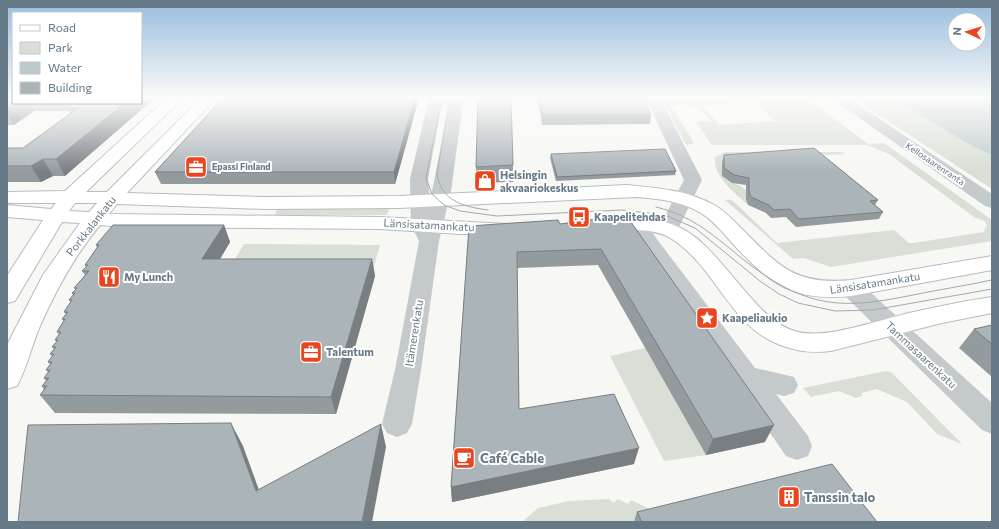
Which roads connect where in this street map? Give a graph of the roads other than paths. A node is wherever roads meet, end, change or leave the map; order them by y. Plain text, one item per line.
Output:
1 (150, 123) edge
2 (185, 123) edge
3 (431, 123) edge
4 (453, 123) edge
5 (665, 123) edge
6 (875, 123) edge
7 (7, 197) edge
8 (70, 197) junction
9 (111, 199) junction
10 (440, 199) junction
11 (685, 199) junction
12 (418, 201) junction
13 (992, 202) edge
14 (7, 210) edge
15 (56, 215) junction
16 (94, 218) junction
17 (581, 225) edge
18 (520, 227) edge
19 (641, 229) dead end
20 (668, 229) junction
21 (428, 231) junction
22 (992, 263) edge
23 (851, 288) junction
24 (7, 296) edge
25 (992, 305) edge
26 (892, 327) junction
27 (7, 378) edge
28 (747, 378) junction
29 (784, 385) dead end
30 (992, 421) edge
31 (397, 424) dead end
32 (797, 446) dead end

1 - 8 main road
2 - 9 main road, Porkkalankatu
3 - 12 street, Itämerenkatu
4 - 10 street, Itämerenkatu
5 - 11 street
6 - 13 street, Kellosaarenranta
7 - 8 main road, Länsisatamankatu
8 - 9 main road, Länsisatamankatu
8 - 15 main road
9 - 12 main road, Länsisatamankatu
9 - 16 main road, Porkkalankatu
10 - 11 main road, Länsisatamankatu
10 - 12 main road, Länsisatamankatu
10 - 21 street, Itämerenkatu
11 - 20 street
11 - 23 main road, Länsisatamankatu
12 - 21 street, Itämerenkatu
14 - 15 main road, Länsisatamankatu
15 - 16 main road, Länsisatamankatu
15 - 24 main road
16 - 21 main road, Länsisatamankatu
16 - 27 main road, Porkkalankatu
17 - 20 main road
18 - 21 main road, Länsisatamankatu
19 - 28 street
20 - 26 main road
21 - 31 street, Itämerenkatu
22 - 23 main road, Länsisatamankatu
23 - 26 street, Tammasaarenkatu
25 - 26 main road
26 - 30 street, Tammasaarenkatu
28 - 29 street
28 - 32 street

